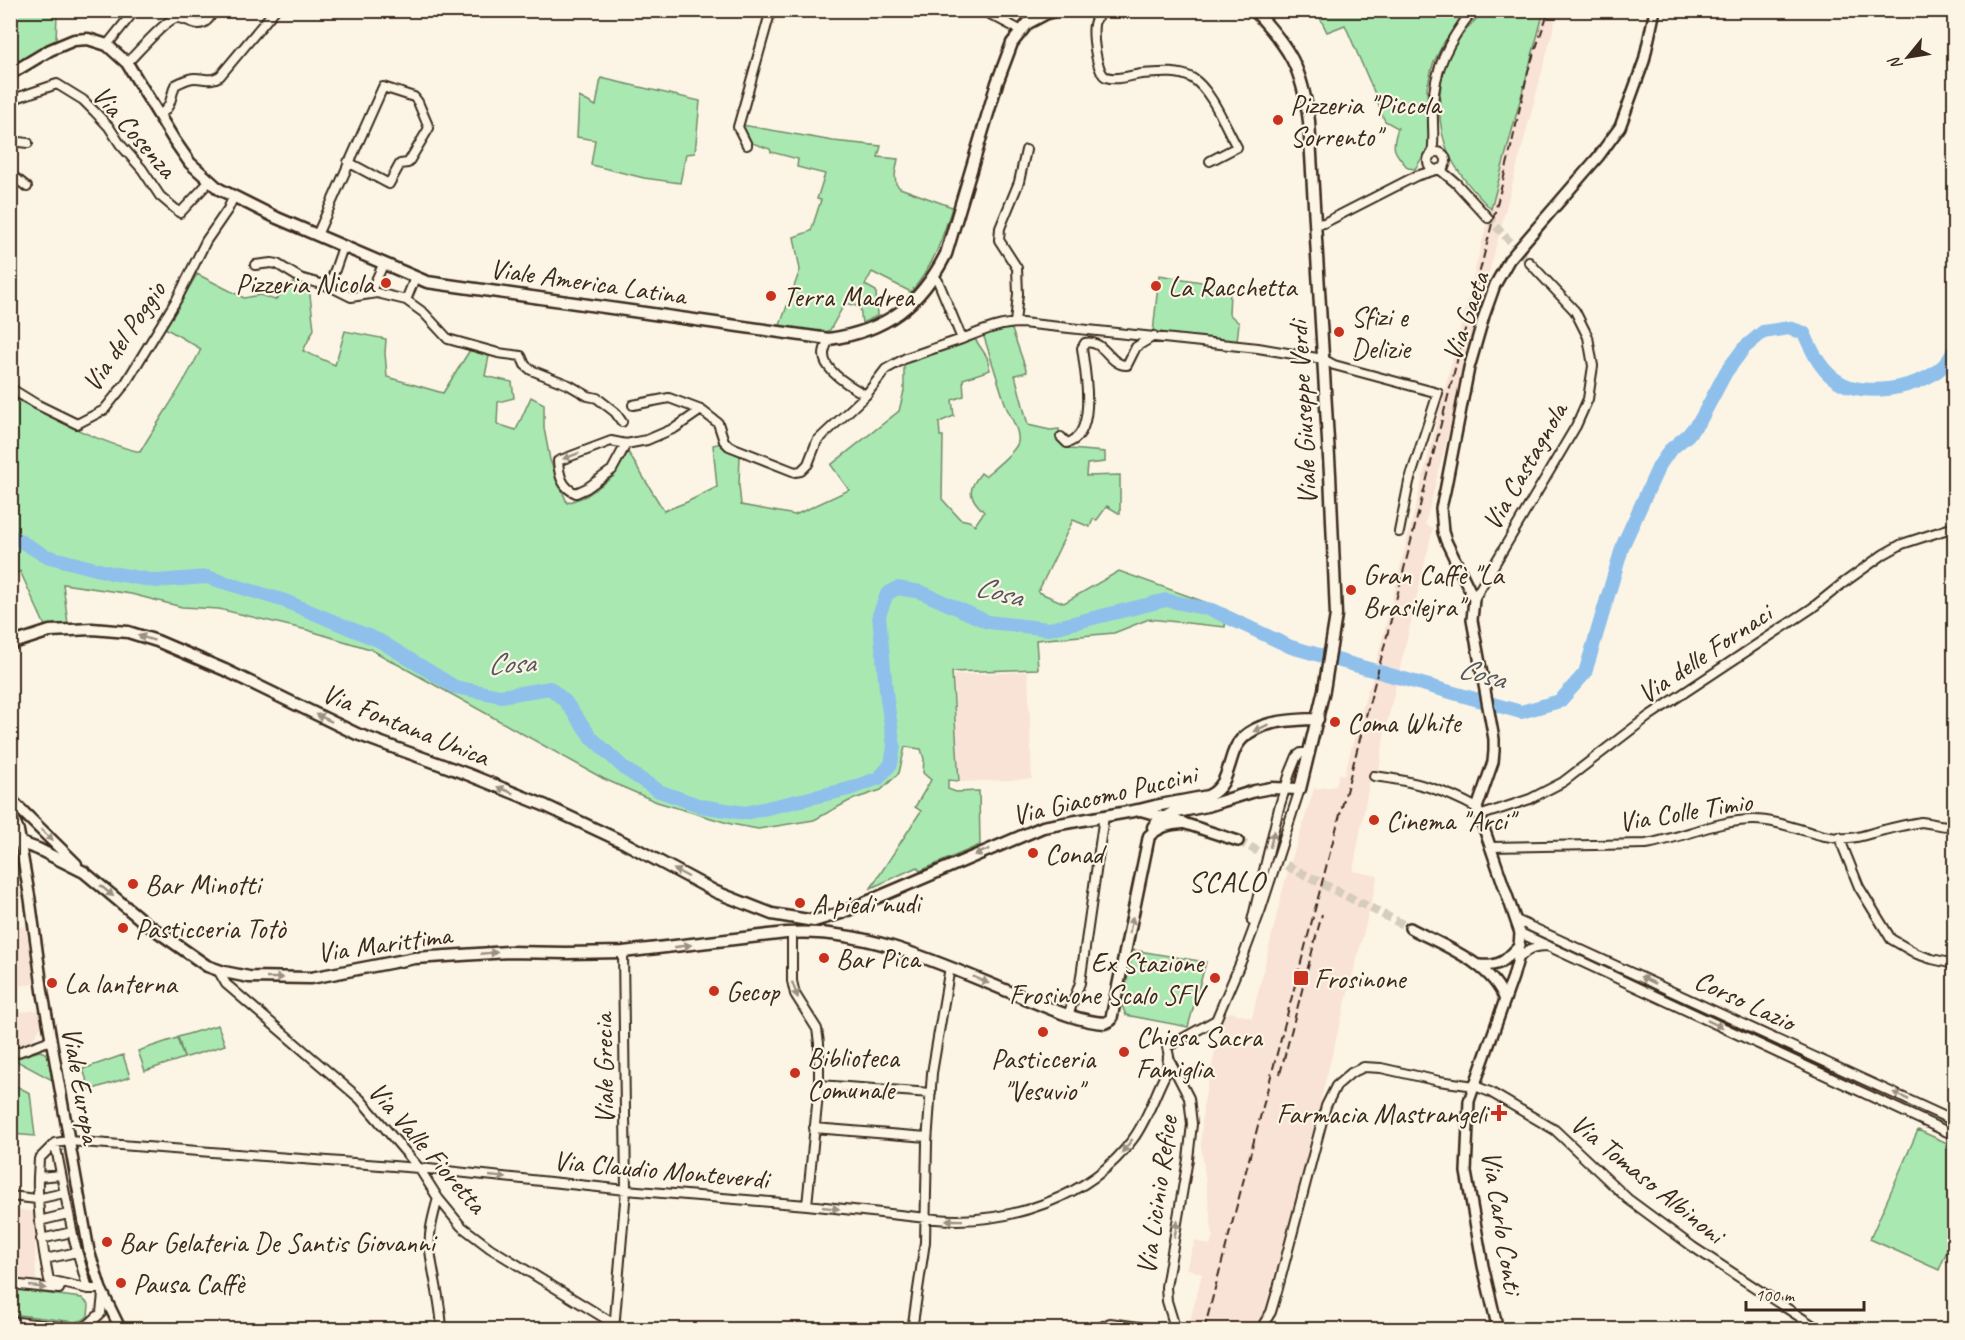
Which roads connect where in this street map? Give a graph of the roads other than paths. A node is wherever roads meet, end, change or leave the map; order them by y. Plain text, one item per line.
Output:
1 (135, 10) edge
2 (214, 10) edge
3 (275, 10) edge
4 (771, 10) edge
5 (982, 10) edge
6 (1057, 10) edge
7 (1109, 10) edge
8 (1254, 10) edge
9 (1473, 10) edge
10 (1656, 10) edge
11 (1022, 31) junction
12 (107, 45) junction
13 (127, 63) junction
14 (10, 74) edge
15 (10, 97) edge
16 (159, 116) junction
17 (1434, 132) junction
18 (10, 141) edge
19 (28, 143) dead end
20 (747, 145) dead end
21 (1026, 150) dead end
22 (1430, 156) junction
23 (1444, 158) junction
24 (1210, 161) dead end
25 (348, 162) junction
26 (1437, 170) junction
27 (1416, 176) junction
28 (10, 177) edge
29 (209, 182) junction
30 (1456, 183) junction
31 (27, 187) dead end
32 (233, 198) junction
33 (1488, 218) tunnel mouth
34 (1316, 225) junction
35 (317, 235) junction
36 (343, 247) junction
37 (1529, 262) tunnel mouth
38 (255, 265) dead end
39 (383, 265) junction
40 (934, 276) junction
41 (416, 278) junction
42 (329, 287) junction
43 (370, 293) junction
44 (406, 300) junction
45 (1015, 323) junction
46 (1154, 336) junction
47 (829, 339) junction
48 (962, 339) junction
49 (1323, 359) junction
50 (10, 388) edge
51 (866, 394) junction
52 (633, 405) dead end
53 (701, 410) junction
54 (622, 422) dead end
55 (1061, 437) dead end
56 (626, 444) junction
57 (1954, 527) edge
58 (1399, 532) dead end
59 (1474, 599) junction
60 (10, 644) edge
61 (1318, 719) junction
62 (1310, 753) junction
63 (1374, 776) dead end
64 (1300, 789) junction
65 (1284, 791) junction
66 (10, 799) edge
67 (10, 809) edge
68 (1143, 812) junction
69 (1478, 812) junction
70 (1104, 816) junction
71 (1164, 817) junction
72 (1183, 823) junction
73 (1954, 826) edge
74 (1149, 836) junction
75 (1839, 837) junction
76 (15, 840) edge
77 (1238, 841) tunnel mouth
78 (1490, 847) junction
79 (84, 872) junction
80 (768, 913) junction
81 (839, 914) junction
82 (1516, 920) junction
83 (1410, 928) tunnel mouth
84 (792, 932) junction
85 (1520, 933) junction
86 (767, 936) junction
87 (843, 936) junction
88 (1520, 945) junction
89 (1548, 946) junction
90 (623, 952) junction
91 (1243, 957) junction
92 (1518, 959) junction
93 (1477, 964) junction
94 (1954, 964) edge
95 (1497, 965) junction
96 (950, 967) junction
97 (218, 970) junction
98 (1513, 976) junction
99 (1493, 978) junction
100 (1505, 1000) junction
101 (1068, 1015) junction
102 (51, 1040) junction
103 (10, 1055) edge
104 (1168, 1056) junction
105 (1177, 1074) junction
106 (1164, 1077) junction
107 (819, 1085) junction
108 (1475, 1086) junction
109 (931, 1094) junction
110 (1954, 1121) edge
111 (813, 1128) junction
112 (1954, 1135) edge
113 (927, 1137) junction
114 (69, 1141) junction
115 (55, 1143) junction
116 (419, 1168) junction
117 (61, 1175) junction
118 (38, 1177) junction
119 (626, 1190) junction
120 (64, 1193) junction
121 (10, 1196) edge
122 (438, 1198) junction
123 (37, 1199) junction
124 (807, 1205) junction
125 (69, 1214) junction
126 (925, 1218) junction
127 (39, 1221) junction
128 (72, 1232) junction
129 (41, 1239) junction
130 (77, 1252) junction
131 (45, 1259) junction
132 (62, 1283) junction
133 (10, 1284) edge
134 (88, 1289) junction
135 (102, 1291) junction
136 (10, 1321) edge
137 (614, 1326) edge
138 (81, 1329) edge
139 (121, 1329) edge
140 (442, 1329) edge
141 (624, 1329) edge
142 (912, 1329) edge
143 (1095, 1329) edge
144 (1163, 1329) edge
145 (1260, 1329) edge
146 (1498, 1329) edge
147 (1820, 1329) edge

1 - 12 street
2 - 13 street
3 - 16 street
4 - 20 street
5 - 11 street
6 - 11 main road, Viale America Latina
7 - 24 street
8 - 34 main road, Viale Giuseppe Verdi
9 - 17 street
10 - 59 street, Via Gaeta
11 - 40 main road, Viale America Latina
12 - 13 main road, Viale America Latina
12 - 14 main road
13 - 16 main road, Viale America Latina
15 - 29 street, Via Cosenza
16 - 29 main road, Viale America Latina
17 - 22 street
17 - 23 street
18 - 19 street
21 - 45 street
22 - 23 street
22 - 26 street
22 - 27 street
23 - 26 street
23 - 30 street
25 - 25 street
25 - 35 street
26 - 27 street
26 - 30 street
27 - 34 street
28 - 31 street
29 - 32 main road, Viale America Latina
30 - 33 street
32 - 35 main road, Viale America Latina
32 - 50 street, Via del Poggio
34 - 49 main road, Viale Giuseppe Verdi
35 - 36 main road, Viale America Latina
36 - 39 main road, Viale America Latina
36 - 42 street
37 - 59 street, Via Castagnola
38 - 42 street
39 - 41 main road, Viale America Latina
39 - 43 street
40 - 47 main road, Viale America Latina
40 - 48 street
41 - 44 street
41 - 47 main road, Viale America Latina
42 - 43 street
43 - 44 street
44 - 54 street
45 - 46 street
45 - 48 street
46 - 49 street
46 - 55 street
47 - 51 street
48 - 51 street
49 - 58 street
49 - 61 main road, Viale Giuseppe Verdi
51 - 53 street
52 - 53 street
53 - 56 street
56 -> 56 street
57 - 69 street, Via delle Fornaci
59 - 69 street, Via Gaeta
80 -> 60 main road, Via Fontana Unica
61 - 62 main road, Viale Giuseppe Verdi
61 -> 68 main road, Via Giacomo Puccini
62 - 64 main road, Viale Giuseppe Verdi
62 - 65 street
63 - 69 street
64 - 65 main road
64 - 91 street
65 - 71 main road
91 -> 65 street
66 -> 79 main road
67 - 76 main road
68 - 70 main road, Via Giacomo Puccini
68 - 71 street
68 - 74 main road
69 - 78 street, Via Carlo Conti
70 -> 81 main road, Via Giacomo Puccini
70 - 101 street
71 - 72 street
71 - 74 main road
72 - 74 main road
72 - 77 street
73 - 75 street, Via Colle Timio
101 -> 74 main road, Via Marittima
75 - 78 street, Via Colle Timio
75 - 94 street
76 - 79 main road, Via Marittima
76 - 102 street, Viale Europa
78 - 82 street, Via Carlo Conti
79 -> 97 main road, Via Marittima
80 - 81 main road, Via Fontana Unica
80 - 86 main road
81 - 87 main road
82 - 85 street, Via Carlo Conti
110 -> 82 street, Corso Lazio
83 - 93 street
84 - 86 main road, Via Marittima
84 - 87 main road, Via Marittima
84 -> 107 street
85 - 88 street, Via Carlo Conti
85 - 89 street, Corso Lazio
90 -> 86 main road, Via Marittima
87 - 96 main road, Via Marittima
88 - 92 street, Via Carlo Conti
88 - 95 street
89 - 92 street
89 -> 112 street, Corso Lazio
97 -> 90 main road, Via Marittima
90 - 119 street, Viale Grecia
91 - 104 street
92 - 98 street, Via Carlo Conti
93 - 95 street
93 - 99 street
95 - 98 street
96 -> 101 main road, Via Marittima
96 - 109 street
97 - 116 street, Via Valle Fioretta
98 - 99 street
98 - 100 street, Via Carlo Conti
99 - 100 street
100 - 108 street, Via Carlo Conti
102 - 103 street
102 - 114 street, Viale Europa
104 - 105 street, Via Licinio Refice
104 - 106 street, Via Claudio Monteverdi
105 - 106 street
144 -> 105 street, Via Licinio Refice
106 -> 126 street, Via Claudio Monteverdi
107 - 109 street
107 - 111 street
108 - 145 street, Via Tomaso Albinoni
108 - 146 street, Via Carlo Conti
108 - 147 street, Via Tomaso Albinoni
109 - 113 street
111 - 113 street
111 - 124 street
113 - 126 street
114 - 115 street, Via Claudio Monteverdi
114 - 116 street, Via Claudio Monteverdi
114 - 135 street, Viale Europa
115 - 117 street
115 - 118 street
116 -> 119 street, Via Claudio Monteverdi
116 - 122 street, Via Valle Fioretta
117 - 118 street
117 - 120 street
118 - 123 street
119 - 124 street, Via Claudio Monteverdi
119 - 137 street, Viale Grecia
120 - 123 street
120 - 125 street
121 - 123 street
122 - 137 street, Via Valle Fioretta
122 - 140 street
123 - 127 street
124 -> 126 street, Via Claudio Monteverdi
125 - 127 street
125 - 128 street
126 - 142 street
127 - 129 street
128 - 129 street
128 - 130 street
129 - 131 street
130 - 131 street
130 - 134 street
131 - 132 street
133 -> 132 street
132 - 134 street
134 - 135 street
135 - 138 street
135 - 139 street, Viale Europa
136 - 138 street
137 - 141 street, Via Valle Fioretta
143 - 144 street

